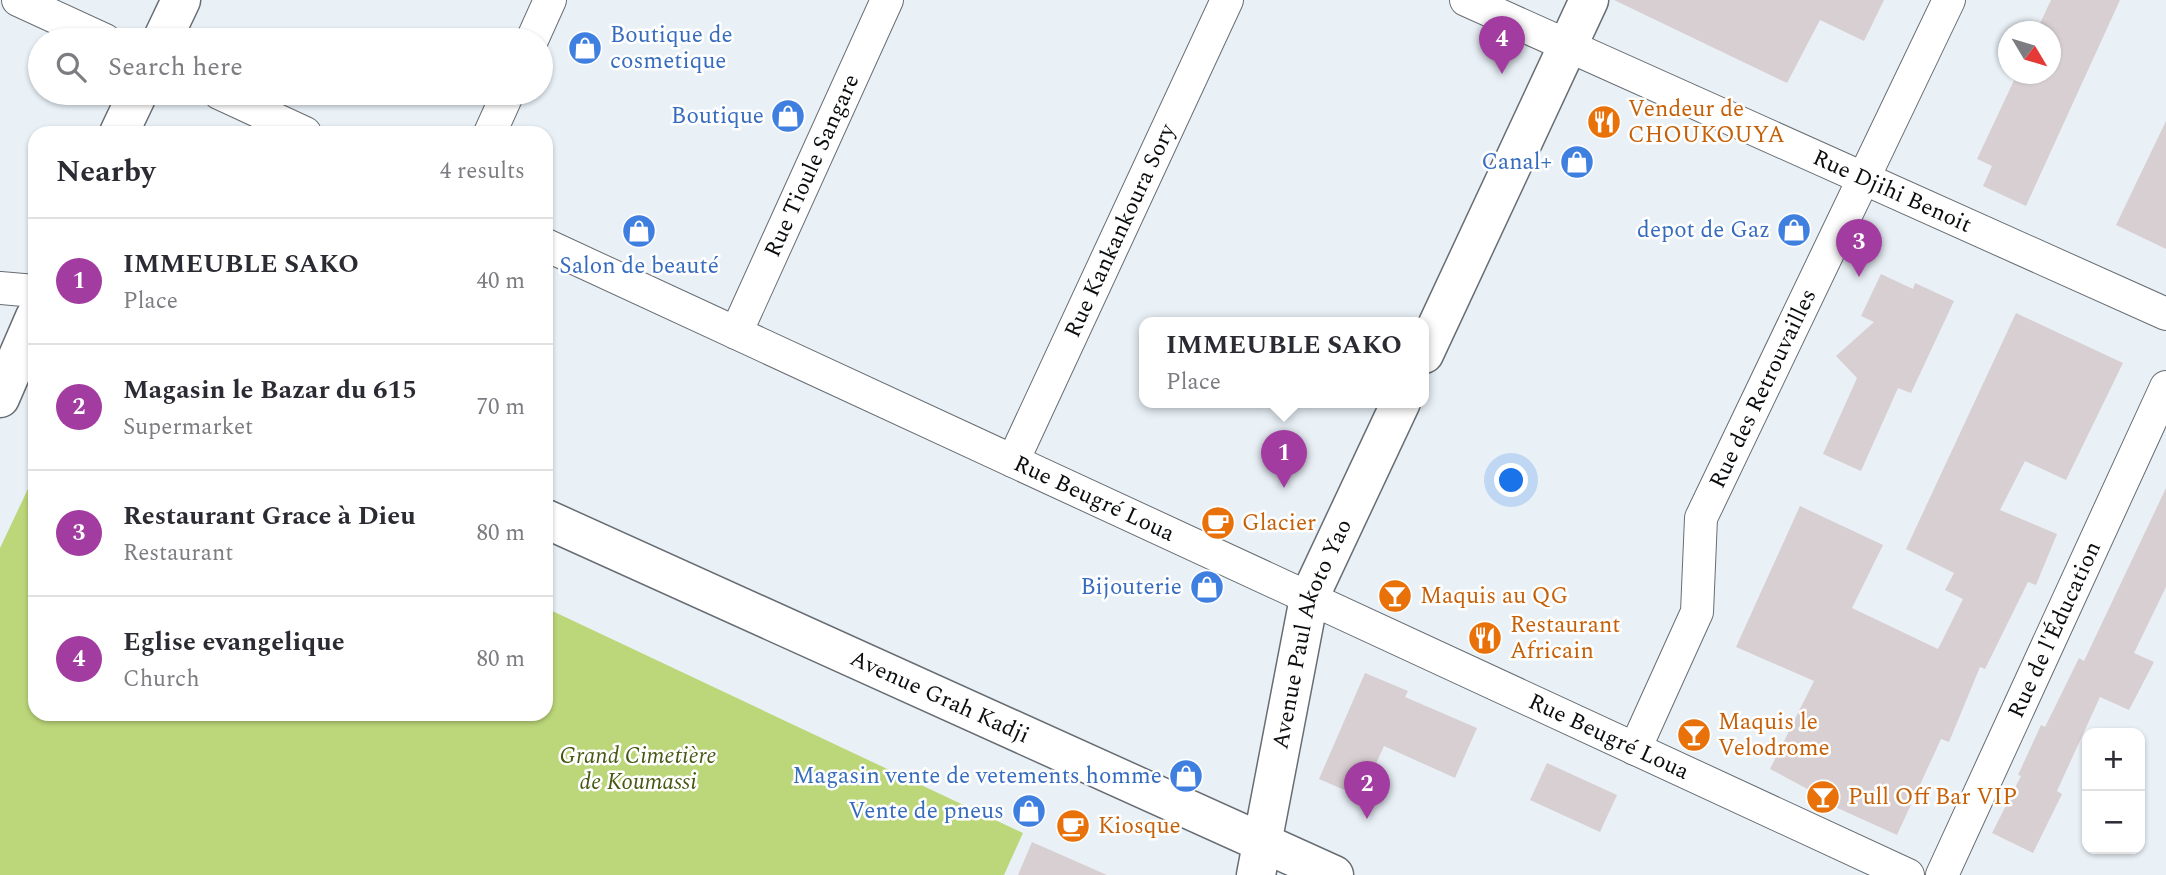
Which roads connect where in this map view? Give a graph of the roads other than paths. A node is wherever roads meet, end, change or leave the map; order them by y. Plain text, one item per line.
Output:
1 (18, 0) edge
2 (181, 0) edge
3 (550, 0) edge
4 (887, 0) edge
5 (1227, 0) edge
6 (1466, 0) edge
7 (1589, 0) edge
8 (1949, 0) edge
9 (79, 28) edge
10 (168, 28) edge
11 (537, 28) edge
12 (1569, 46) junction
13 (132, 105) edge
14 (245, 105) edge
15 (503, 105) edge
16 (122, 126) edge
17 (290, 126) edge
18 (493, 126) edge
19 (1863, 178) junction
20 (553, 248) edge
21 (0, 288) edge
22 (28, 290) edge
23 (2166, 314) edge
24 (28, 333) edge
25 (736, 333) junction
26 (1429, 343) edge
27 (2166, 387) edge
28 (0, 398) edge
29 (1398, 408) edge
30 (1013, 461) junction
31 (553, 522) edge
32 (1309, 598) junction
33 (1635, 749) junction
34 (1259, 859) edge
35 (1334, 875) edge
36 (1908, 875) edge
37 (1942, 875) edge

1 - 9 street
2 - 10 street
3 - 11 street
4 - 25 street, Rue Tioule Sangare
5 - 30 street, Rue Kankankoura Sory
6 - 12 street, Rue Djihi Benoit
7 - 12 street
8 - 19 street, Rue des Retrouvailles
12 - 19 street, Rue Djihi Benoit
12 - 26 street
13 - 16 street
14 - 17 street
15 - 18 street
19 - 23 street, Rue Djihi Benoit
19 - 33 street, Rue des Retrouvailles
20 - 25 street, Rue Beugré Loua
21 - 22 street
24 - 28 street
25 - 30 street, Rue Beugré Loua
27 - 37 street, Rue de l'Éducation
29 - 32 street, Avenue Paul Akoto Yao
30 - 32 street, Rue Beugré Loua
31 - 34 street, Avenue Grah Kadji
32 - 33 street, Rue Beugré Loua
32 - 34 street, Avenue Paul Akoto Yao
33 - 36 street, Rue Beugré Loua
34 - 35 street, Avenue Grah Kadji

